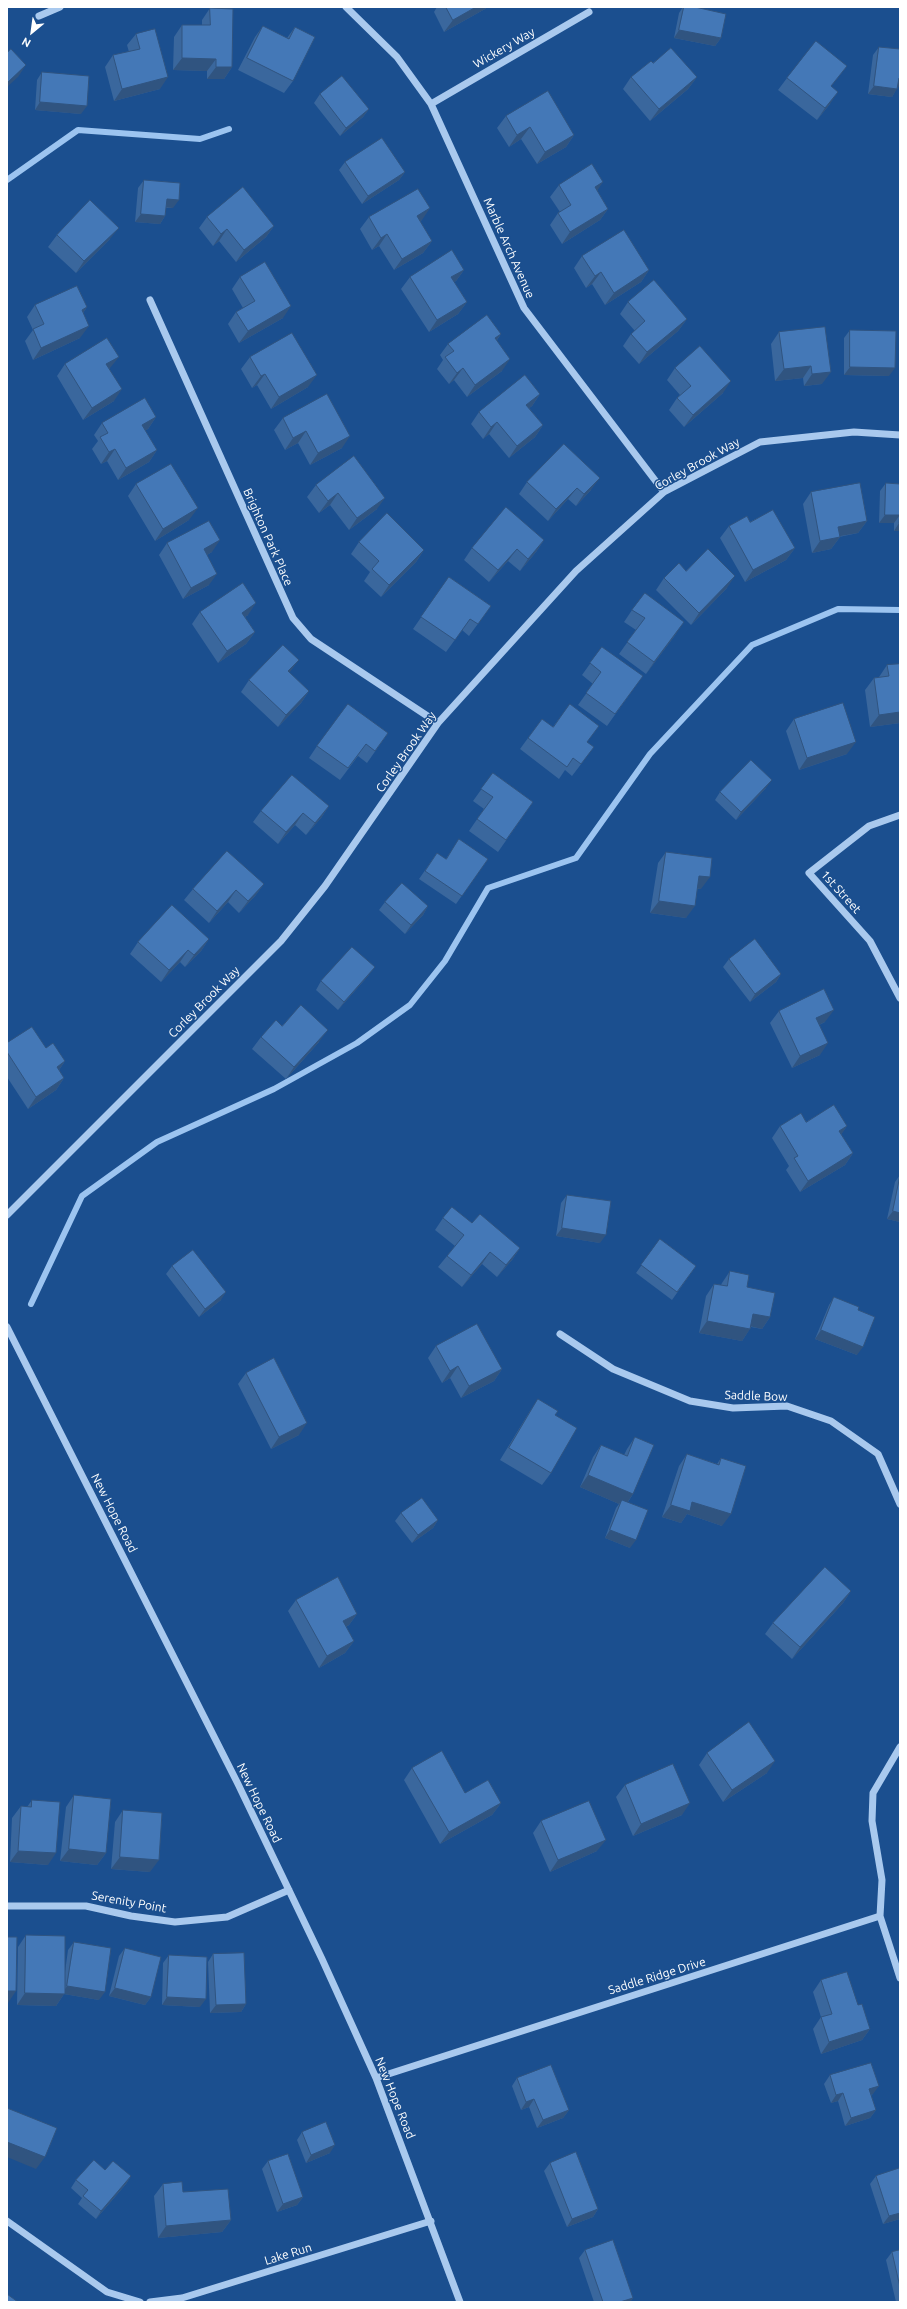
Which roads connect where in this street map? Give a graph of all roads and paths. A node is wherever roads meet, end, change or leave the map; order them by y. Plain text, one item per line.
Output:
1 (60, 7) edge
2 (346, 7) edge
3 (588, 12) dead end
4 (39, 16) dead end
5 (431, 104) junction
6 (150, 300) dead end
7 (900, 435) edge
8 (664, 492) junction
9 (438, 723) junction
10 (900, 815) edge
11 (900, 998) edge
12 (7, 1215) edge
13 (7, 1327) edge
14 (560, 1334) dead end
15 (900, 1504) edge
16 (900, 1747) edge
17 (289, 1890) junction
18 (7, 1906) edge
19 (880, 1916) junction
20 (900, 1978) edge
21 (376, 2078) junction
22 (7, 2221) edge
23 (431, 2221) junction
24 (140, 2302) edge
25 (150, 2302) edge
26 (460, 2302) edge

1 - 4 street
2 - 5 street, Marble Arch Avenue
3 - 5 street, Wickery Way
5 - 8 street, Marble Arch Avenue
6 - 9 street, Brighton Park Place
7 - 8 street, Corley Brook Way
8 - 9 street, Corley Brook Way
9 - 12 street, Corley Brook Way
10 - 11 street, 1st Street
13 - 17 street, New Hope Road
14 - 15 street, Saddle Bow
16 - 19 street
17 - 18 street, Serenity Point
17 - 21 street, New Hope Road
19 - 20 street
19 - 21 street, Saddle Ridge Drive
21 - 23 street, New Hope Road
22 - 24 street
23 - 25 street, Lake Run
23 - 26 street, New Hope Road

